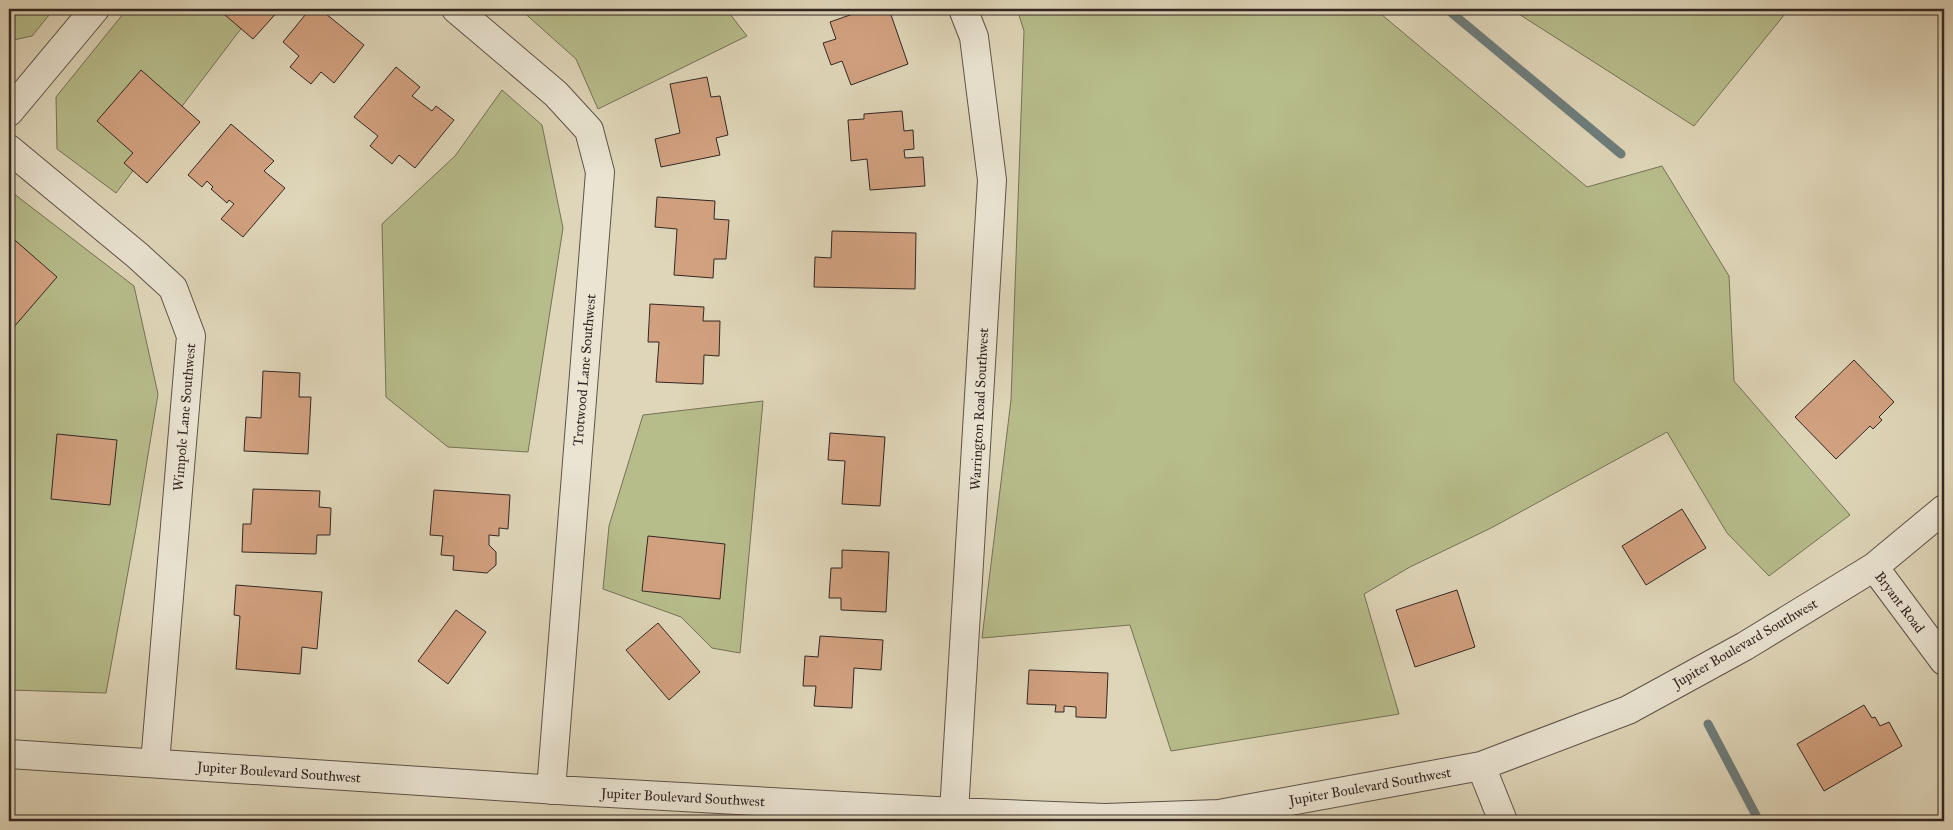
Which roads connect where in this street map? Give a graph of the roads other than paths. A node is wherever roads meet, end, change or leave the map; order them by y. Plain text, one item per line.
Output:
1 (95, 9) edge
2 (456, 9) edge
3 (963, 9) edge
4 (9, 112) edge
5 (9, 149) edge
6 (1944, 508) edge
7 (1874, 567) junction
8 (1944, 662) edge
9 (9, 754) edge
10 (155, 763) junction
11 (1481, 766) junction
12 (552, 790) junction
13 (954, 812) junction
14 (1502, 821) edge

1 - 4 street
2 - 12 street, Trotwood Lane Southwest
3 - 13 street, Warrington Road Southwest
5 - 10 street, Wimpole Lane Southwest
6 - 7 street, Jupiter Boulevard Southwest
7 - 8 street, Bryant Road
7 - 11 street, Jupiter Boulevard Southwest
9 - 10 street, Jupiter Boulevard Southwest
10 - 12 street, Jupiter Boulevard Southwest
11 - 13 street, Jupiter Boulevard Southwest
11 - 14 street
12 - 13 street, Jupiter Boulevard Southwest

